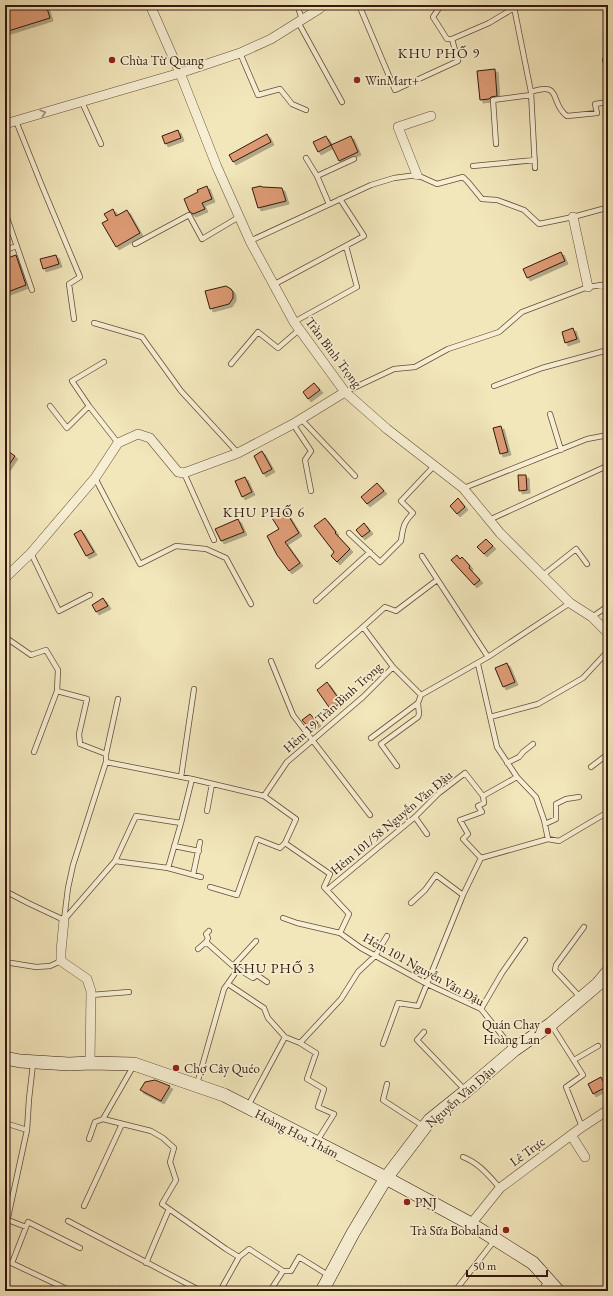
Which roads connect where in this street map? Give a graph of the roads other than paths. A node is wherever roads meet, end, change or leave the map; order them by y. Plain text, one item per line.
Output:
1 (150, 5) edge
2 (297, 5) edge
3 (322, 5) edge
4 (359, 5) edge
5 (441, 5) edge
6 (514, 7) edge
7 (300, 21) junction
8 (452, 39) junction
9 (240, 53) junction
10 (605, 60) dead end
11 (608, 71) edge
12 (180, 73) junction
13 (531, 94) junction
14 (82, 102) junction
15 (342, 102) dead end
16 (608, 102) edge
17 (306, 110) dead end
18 (431, 116) dead end
19 (16, 121) junction
20 (5, 124) edge
21 (101, 144) dead end
22 (496, 144) dead end
23 (306, 158) dead end
24 (354, 159) dead end
25 (535, 160) junction
26 (473, 166) dead end
27 (536, 168) dead end
28 (417, 175) junction
29 (317, 176) junction
30 (340, 199) junction
31 (329, 204) junction
32 (608, 205) edge
33 (5, 212) edge
34 (239, 217) junction
35 (573, 217) junction
36 (250, 241) junction
37 (135, 244) dead end
38 (17, 246) junction
39 (346, 246) junction
40 (5, 250) edge
41 (273, 285) junction
42 (606, 285) edge
43 (588, 287) junction
44 (32, 290) dead end
45 (608, 302) edge
46 (74, 319) dead end
47 (294, 322) junction
48 (94, 323) dead end
49 (300, 329) junction
50 (608, 350) edge
51 (104, 362) dead end
52 (231, 364) dead end
53 (494, 386) dead end
54 (345, 392) junction
55 (50, 406) dead end
56 (89, 406) junction
57 (550, 414) dead end
58 (297, 422) junction
59 (608, 435) edge
60 (118, 443) junction
61 (561, 450) junction
62 (238, 453) junction
63 (434, 466) junction
64 (607, 466) edge
65 (184, 473) junction
66 (355, 476) dead end
67 (95, 478) junction
68 (463, 488) junction
69 (311, 491) dead end
70 (489, 520) junction
71 (349, 533) dead end
72 (214, 540) dead end
73 (370, 552) junction
74 (31, 553) junction
75 (422, 556) dead end
76 (587, 564) dead end
77 (543, 575) junction
78 (5, 578) edge
79 (437, 580) junction
80 (90, 595) dead end
81 (316, 601) dead end
82 (570, 602) junction
83 (251, 604) dead end
84 (608, 606) edge
85 (592, 617) junction
86 (363, 627) junction
87 (608, 633) edge
88 (5, 637) edge
89 (608, 651) edge
90 (488, 657) junction
91 (271, 660) dead end
92 (478, 664) junction
93 (318, 666) dead end
94 (393, 667) junction
95 (194, 689) dead end
96 (56, 691) junction
97 (421, 696) junction
98 (118, 699) dead end
99 (418, 704) junction
100 (490, 717) junction
101 (371, 738) dead end
102 (313, 739) junction
103 (533, 744) dead end
104 (34, 752) dead end
105 (106, 754) junction
106 (608, 754) edge
107 (106, 762) junction
108 (507, 763) junction
109 (397, 766) dead end
110 (591, 767) dead end
111 (181, 777) junction
112 (517, 778) junction
113 (192, 779) junction
114 (212, 784) junction
115 (264, 796) junction
116 (483, 796) junction
117 (579, 797) dead end
118 (207, 811) dead end
119 (608, 812) edge
120 (370, 815) dead end
121 (415, 817) junction
122 (181, 823) junction
123 (545, 824) junction
124 (427, 834) dead end
125 (548, 839) junction
126 (200, 842) dead end
127 (285, 843) junction
128 (174, 846) junction
129 (199, 851) junction
130 (481, 858) junction
131 (115, 861) junction
132 (168, 868) junction
133 (193, 875) junction
134 (201, 877) dead end
135 (210, 887) dead end
136 (327, 890) junction
137 (5, 891) edge
138 (463, 895) junction
139 (411, 903) dead end
140 (283, 918) dead end
141 (64, 920) junction
142 (584, 927) dead end
143 (209, 931) dead end
144 (340, 933) junction
145 (387, 936) dead end
146 (200, 940) dead end
147 (525, 940) dead end
148 (256, 941) dead end
149 (206, 942) junction
150 (198, 949) dead end
151 (376, 956) junction
152 (61, 961) junction
153 (5, 962) edge
154 (233, 966) junction
155 (238, 970) junction
156 (608, 972) edge
157 (267, 982) dead end
158 (228, 984) junction
159 (426, 984) junction
160 (129, 992) dead end
161 (91, 995) junction
162 (581, 998) junction
163 (481, 1009) junction
164 (551, 1024) junction
165 (424, 1032) dead end
166 (285, 1036) junction
167 (300, 1044) junction
168 (383, 1044) dead end
169 (598, 1046) dead end
170 (514, 1050) junction
171 (5, 1058) edge
172 (574, 1060) junction
173 (33, 1062) junction
174 (90, 1063) junction
175 (134, 1064) junction
176 (386, 1084) dead end
177 (196, 1086) junction
178 (466, 1091) junction
179 (247, 1107) junction
180 (608, 1110) edge
181 (103, 1119) junction
182 (5, 1123) edge
183 (122, 1124) junction
184 (424, 1127) junction
185 (582, 1127) junction
186 (27, 1130) junction
187 (571, 1135) junction
188 (89, 1139) dead end
189 (316, 1143) junction
190 (463, 1157) dead end
191 (585, 1157) dead end
192 (386, 1178) junction
193 (500, 1188) junction
194 (84, 1206) dead end
195 (169, 1209) junction
196 (8, 1220) junction
197 (68, 1221) dead end
198 (471, 1224) junction
199 (26, 1227) junction
200 (5, 1228) edge
201 (495, 1239) junction
202 (80, 1248) dead end
203 (239, 1257) junction
204 (5, 1260) edge
205 (12, 1263) junction
206 (146, 1263) junction
207 (283, 1271) junction
208 (330, 1276) junction
209 (548, 1280) junction
210 (70, 1291) edge
211 (201, 1291) edge
212 (220, 1291) edge
213 (270, 1291) edge
214 (322, 1291) edge
215 (455, 1291) edge
216 (540, 1291) edge
217 (558, 1291) edge

1 - 12 street, Trần Bình Trọng
2 - 7 lane
3 - 7 street
4 - 8 lane
5 - 8 lane
6 - 8 lane
6 - 13 lane
7 - 9 street
7 - 15 lane
9 - 12 street
9 - 17 lane
10 - 11 lane
12 - 14 street
12 - 34 street, Trần Bình Trọng
13 - 16 lane
13 - 22 lane
13 - 25 lane
19 -> 14 street
14 - 21 lane
18 - 28 street
19 - 20 street
19 - 46 lane
23 - 29 lane
24 - 29 lane
25 - 26 lane
25 - 27 lane
28 - 30 lane
28 - 35 lane
29 - 31 lane
30 - 31 lane
30 - 39 lane
31 - 36 lane
32 - 35 lane
33 - 38 lane
34 - 36 street, Trần Bình Trọng
34 - 37 lane
35 - 43 street
36 - 41 street, Trần Bình Trọng
38 - 40 lane
38 - 44 lane
39 - 41 lane
39 - 47 lane
41 - 47 street, Trần Bình Trọng
42 - 43 lane
42 - 45 lane
43 - 54 lane
47 - 49 street, Trần Bình Trọng
48 - 62 lane
49 - 52 lane
49 - 54 street, Trần Bình Trọng
50 - 53 lane
51 - 56 lane
54 - 58 street
54 - 63 street, Trần Bình Trọng
55 - 56 lane
56 - 60 lane
57 - 61 lane
58 - 62 street
58 - 66 lane
58 - 69 lane
59 - 61 lane
60 - 65 street
60 - 67 street
61 - 68 lane
62 - 65 street
63 - 68 street, Trần Bình Trọng
63 - 73 lane
64 - 70 lane
65 - 72 lane
67 - 74 street
67 - 83 lane
68 - 70 street, Trần Bình Trọng
70 - 77 street, Trần Bình Trọng
71 - 73 lane
73 - 81 lane
74 - 78 street
74 - 80 lane
75 - 79 lane
76 - 77 lane
77 - 82 street, Trần Bình Trọng
79 - 86 lane
79 - 90 lane
82 - 85 street, Trần Bình Trọng
82 - 90 lane
84 - 85 lane
85 - 87 street, Trần Bình Trọng
86 - 93 lane
86 - 94 lane
88 - 96 lane
89 - 100 lane
90 - 92 lane
91 - 102 lane
92 - 97 lane
92 - 100 lane
94 - 97 lane, Hẻm 19 Trần Bình Trọng
94 - 102 lane, Hẻm 19 Trần Bình Trọng
95 - 111 lane
96 - 104 lane
96 - 105 lane
97 - 99 lane
98 - 105 lane
99 - 101 lane
99 - 109 lane
100 - 108 lane
102 - 115 lane, Hẻm 19 Trần Bình Trọng
102 - 120 lane
103 - 108 lane
105 - 107 lane
106 - 110 lane
107 - 111 lane
107 - 141 lane
108 - 112 lane
111 - 113 lane
112 - 116 lane
112 - 123 lane
113 - 114 lane
113 - 122 lane
114 - 115 lane
114 - 118 lane
115 - 127 lane
116 - 121 lane, Hẻm 101/58 Nguyễn Văn Đậu
116 - 130 lane
117 - 123 lane
119 - 125 lane
121 - 124 lane
121 - 136 lane, Hẻm 101/58 Nguyễn Văn Đậu
122 - 128 lane
122 - 131 lane
123 - 125 lane
125 - 130 lane
126 - 129 lane
127 - 135 lane
127 - 136 lane
128 - 129 lane
128 - 132 lane
129 - 133 lane
130 - 138 lane
131 - 132 lane
131 - 141 lane
132 - 133 lane
133 - 134 lane
136 - 144 lane
137 - 141 lane
138 - 139 lane
138 - 159 lane
140 - 144 lane
141 - 152 street
142 - 162 lane
143 - 149 lane
144 - 151 lane, Hẻm 101 Nguyễn Văn Đậu
145 - 151 lane
146 - 149 lane
147 - 163 lane
148 - 154 lane
149 - 150 lane
149 - 154 lane
151 - 159 lane, Hẻm 101 Nguyễn Văn Đậu
151 - 167 lane
152 - 153 lane
152 - 161 street
154 - 155 lane
155 - 157 lane
155 - 158 lane
156 - 162 street, Nguyễn Văn Đậu
158 - 166 lane
158 - 177 lane
159 - 163 lane, Hẻm 101 Nguyễn Văn Đậu
159 - 168 lane
160 - 161 lane
161 - 174 street
162 - 164 street, Nguyễn Văn Đậu
163 - 170 lane, Hẻm 101 Nguyễn Văn Đậu
164 - 170 street, Nguyễn Văn Đậu
164 - 172 lane
165 - 178 lane
166 - 167 lane
166 - 179 lane
167 - 189 lane
169 - 172 lane
170 - 178 street, Nguyễn Văn Đậu
171 - 173 street, Hoàng Hoa Thám
172 - 185 lane
173 - 174 street, Hoàng Hoa Thám
173 - 186 lane
174 - 175 street, Hoàng Hoa Thám
175 - 177 street, Hoàng Hoa Thám
175 - 181 lane
176 - 184 lane
177 - 179 street, Hoàng Hoa Thám
178 - 184 street, Nguyễn Văn Đậu
179 - 189 street, Hoàng Hoa Thám
180 - 185 street, Lê Trực
181 - 183 lane
181 - 188 lane
182 - 186 lane
183 - 194 lane
183 - 195 lane
184 - 192 street, Nguyễn Văn Đậu
185 - 187 street, Lê Trực
186 - 196 lane
187 - 191 street
187 - 193 street, Lê Trực
189 - 192 street, Hoàng Hoa Thám
190 - 193 lane
192 - 198 street, Hoàng Hoa Thám
192 - 208 street, Nguyễn Văn Đậu
193 - 198 street, Lê Trực
195 - 203 lane
195 - 206 lane
196 - 199 lane
196 - 200 lane
197 - 206 lane
198 - 201 street, Hoàng Hoa Thám
199 - 202 lane
199 - 205 lane
201 - 209 street, Hoàng Hoa Thám
201 - 215 lane
203 - 207 lane
203 - 212 lane
204 - 205 lane
205 - 210 lane
206 - 211 lane
207 - 208 lane
207 - 213 lane
208 - 214 street, Nguyễn Văn Đậu
209 - 216 lane
209 - 217 street, Hoàng Hoa Thám

